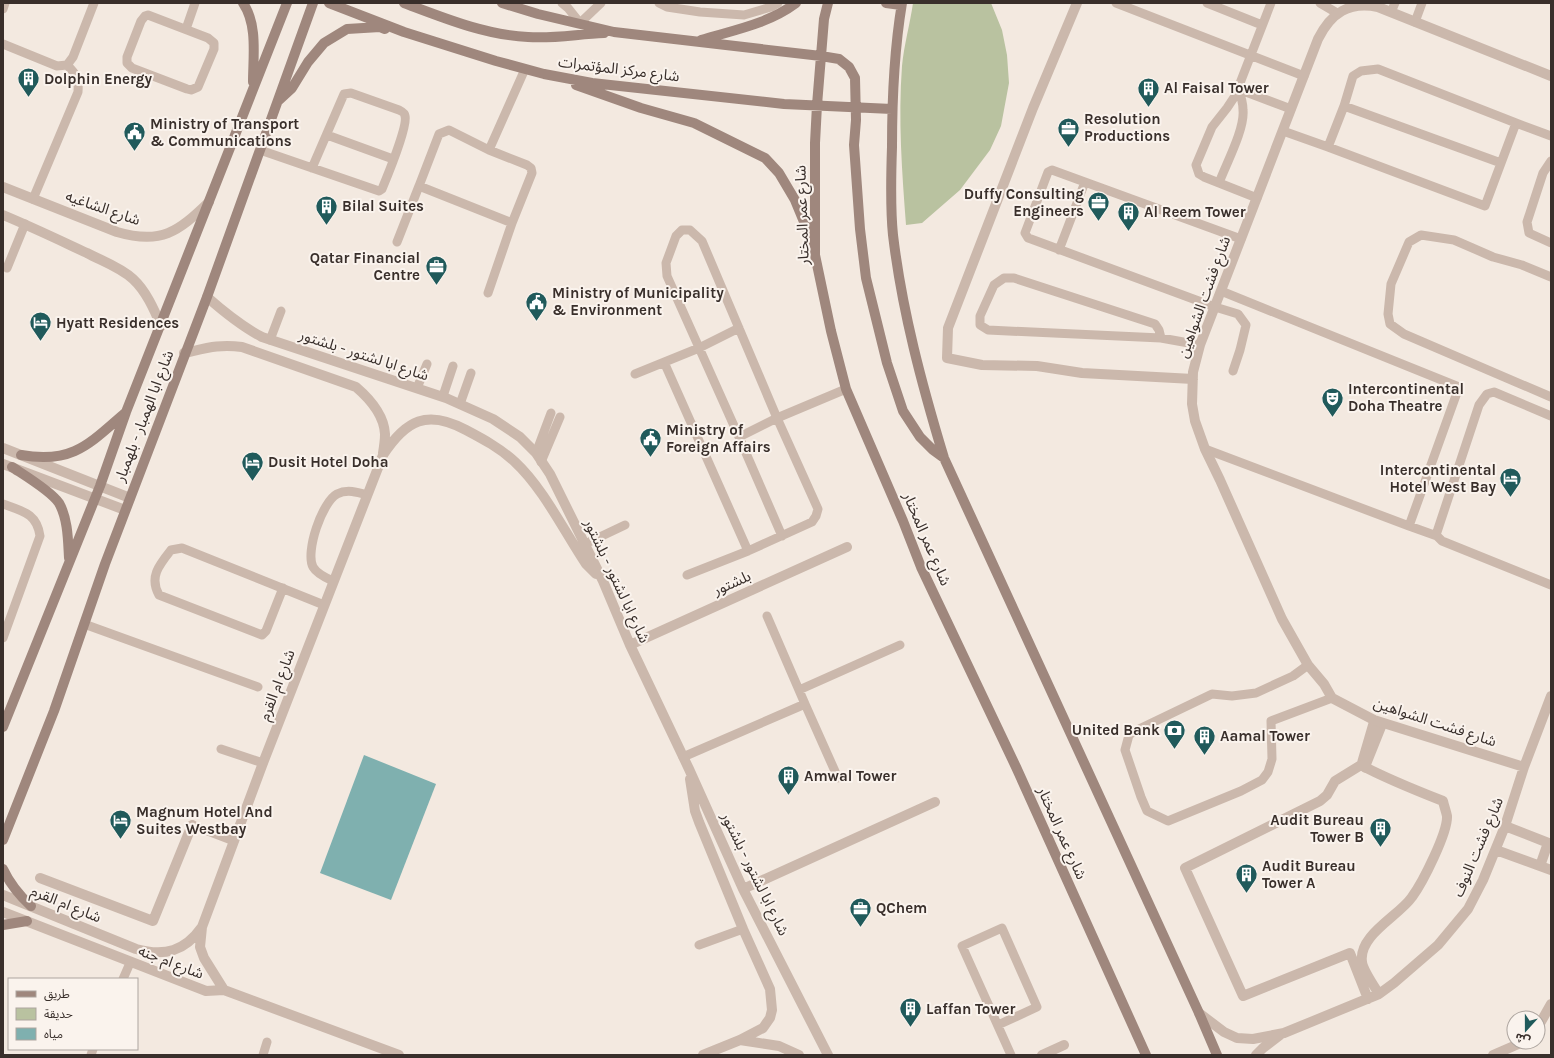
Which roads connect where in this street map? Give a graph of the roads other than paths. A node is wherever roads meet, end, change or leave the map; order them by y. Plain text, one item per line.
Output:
1 (5, 3) edge
2 (94, 3) edge
3 (195, 3) edge
4 (242, 3) edge
5 (287, 3) edge
6 (313, 3) edge
7 (329, 3) edge
8 (404, 3) edge
9 (502, 3) edge
10 (562, 3) edge
11 (601, 3) edge
12 (659, 3) edge
13 (778, 3) edge
14 (796, 3) edge
15 (828, 3) edge
16 (886, 3) edge
17 (1076, 3) edge
18 (1116, 3) edge
19 (1207, 3) edge
20 (1271, 3) edge
21 (1320, 3) edge
22 (1416, 3) edge
23 (1422, 3) edge
24 (902, 4) edge
25 (1346, 5) edge
26 (1393, 8) edge
27 (3, 9) edge
28 (1337, 13) junction
29 (1412, 21) junction
30 (580, 23) junction
31 (1262, 25) junction
32 (186, 29) junction
33 (404, 32) junction
34 (614, 32) junction
35 (698, 41) junction
36 (3, 44) edge
37 (821, 56) junction
38 (1250, 56) junction
39 (67, 65) junction
40 (525, 69) junction
41 (544, 74) junction
42 (1304, 76) junction
43 (1551, 76) edge
44 (252, 88) junction
45 (1238, 89) junction
46 (278, 102) junction
47 (817, 105) junction
48 (1344, 106) junction
49 (855, 107) junction
50 (892, 109) junction
51 (1291, 109) junction
52 (1516, 123) junction
53 (1283, 131) junction
54 (327, 135) junction
55 (1551, 136) edge
56 (1328, 147) junction
57 (260, 150) junction
58 (489, 150) junction
59 (393, 159) junction
60 (1551, 162) edge
61 (1501, 163) junction
62 (312, 168) junction
63 (1085, 182) junction
64 (1219, 183) junction
65 (419, 186) junction
66 (3, 187) edge
67 (33, 198) junction
68 (1257, 198) junction
69 (209, 202) junction
70 (3, 216) edge
71 (512, 223) junction
72 (25, 224) junction
73 (1241, 239) junction
74 (397, 242) dead end
75 (1551, 243) edge
76 (1059, 250) junction
77 (815, 255) junction
78 (7, 268) dead end
79 (1551, 278) edge
80 (1221, 291) junction
81 (488, 293) dead end
82 (207, 297) junction
83 (1215, 307) junction
84 (281, 311) dead end
85 (161, 326) junction
86 (739, 328) junction
87 (1161, 338) junction
88 (270, 340) junction
89 (1200, 345) junction
90 (699, 348) junction
91 (184, 353) junction
92 (664, 362) junction
93 (426, 364) dead end
94 (453, 366) dead end
95 (1233, 371) dead end
96 (471, 374) dead end
97 (635, 374) dead end
98 (1193, 380) junction
99 (417, 388) junction
100 (846, 389) junction
101 (443, 396) junction
102 (1551, 397) edge
103 (460, 404) junction
104 (126, 412) junction
105 (551, 413) dead end
106 (1551, 416) edge
107 (560, 417) dead end
108 (777, 418) junction
109 (739, 437) junction
110 (3, 448) edge
111 (1205, 449) junction
112 (536, 453) junction
113 (21, 455) junction
114 (383, 455) junction
115 (944, 458) junction
116 (541, 462) junction
117 (7, 465) edge
118 (100, 486) junction
119 (367, 495) junction
120 (95, 498) junction
121 (130, 498) junction
122 (3, 504) edge
123 (125, 510) junction
124 (625, 526) dead end
125 (1409, 526) junction
126 (782, 536) junction
127 (1437, 536) junction
128 (584, 544) junction
129 (847, 547) dead end
130 (748, 551) junction
131 (70, 562) junction
132 (687, 575) dead end
133 (334, 581) junction
134 (603, 581) junction
135 (1551, 585) edge
136 (283, 588) junction
137 (324, 605) junction
138 (767, 616) dead end
139 (84, 624) junction
140 (3, 638) edge
141 (630, 645) junction
142 (900, 645) dead end
143 (1308, 665) junction
144 (258, 687) dead end
145 (799, 690) junction
146 (1551, 696) edge
147 (1332, 698) junction
148 (805, 704) junction
149 (1378, 722) junction
150 (3, 727) edge
151 (221, 749) dead end
152 (683, 757) junction
153 (262, 763) junction
154 (1363, 767) junction
155 (1524, 767) junction
156 (689, 769) junction
157 (838, 778) dead end
158 (935, 802) dead end
159 (192, 825) joint
160 (1506, 826) junction
161 (3, 840) edge
162 (234, 841) junction
163 (1550, 844) edge
164 (1496, 850) junction
165 (1540, 866) junction
166 (3, 869) edge
167 (1551, 870) edge
168 (40, 878) dead end
169 (743, 889) junction
170 (3, 895) edge
171 (31, 906) junction
172 (3, 912) edge
173 (27, 921) junction
174 (3, 925) edge
175 (202, 927) junction
176 (743, 929) junction
177 (699, 945) dead end
178 (130, 963) junction
179 (123, 978) edge
180 (224, 990) junction
181 (1379, 994) junction
182 (1368, 999) junction
183 (1199, 1013) junction
184 (998, 1025) junction
185 (1284, 1033) junction
186 (740, 1040) junction
187 (267, 1042) dead end
188 (1064, 1045) dead end
189 (1506, 1050) edge
190 (1497, 1054) edge
191 (263, 1055) edge
192 (399, 1055) edge
193 (703, 1055) edge
194 (799, 1055) edge
195 (828, 1055) edge
196 (1011, 1055) edge
197 (1042, 1055) edge
198 (1146, 1055) edge
199 (1217, 1055) edge
200 (1256, 1055) edge

1 - 27 lane
2 - 39 lane
3 - 32 lane
4 - 44 street
5 - 44 street, شارع ابا الهمبار - بلهمبار
6 - 46 street, شارع ابا الهمبار - بلهمبار
7 - 33 street, شارع مركز المؤتمرات
8 - 34 street
9 - 30 street
10 - 30 lane
11 - 30 lane
12 - 13 lane
14 - 35 street
15 - 37 street, شارع عمر المختار
16 - 24 street
17 - 98 street
18 - 38 lane
19 - 31 lane
20 - 31 lane
21 - 28 lane
22 - 29 lane
23 - 29 lane
24 - 50 street
25 - 26 street, شارع فشت الشواهين
25 - 28 street, شارع فشت الشواهين
26 - 29 street, شارع فشت الشواهين
28 - 42 street, شارع فشت الشواهين
29 - 43 street, شارع فشت الشواهين
30 - 34 street
31 - 38 lane
32 - 32 lane
33 - 40 street, شارع مركز المؤتمرات
33 - 46 street
34 - 35 street
35 - 37 street
36 - 39 lane
37 - 47 street, شارع عمر المختار
37 - 49 street
38 - 42 lane
38 - 45 lane
39 - 67 lane
40 - 41 street, شارع مركز المؤتمرات
40 - 58 lane
41 - 47 street, شارع مركز المؤتمرات
41 - 77 street
42 - 51 street, شارع فشت الشواهين
44 - 69 street, شارع ابا الهمبار - بلهمبار
45 - 51 lane
45 - 64 lane
45 - 64 lane
46 - 57 street, شارع ابا الهمبار - بلهمبار
47 - 49 street, شارع مركز المؤتمرات
47 - 77 street, شارع عمر المختار
48 - 52 lane
48 - 56 lane
48 - 61 lane
49 - 50 street, شارع مركز المؤتمرات
49 - 115 street
50 - 115 street
51 - 53 street, شارع فشت الشواهين
52 - 55 lane
52 - 61 lane
53 - 56 lane
53 - 68 street, شارع فشت الشواهين
54 - 59 lane
54 - 59 lane
54 - 62 lane
56 - 61 lane
57 - 62 lane
57 - 82 street, شارع ابا الهمبار - بلهمبار
58 - 65 lane
58 - 71 lane
59 - 62 lane
60 - 75 lane
63 - 73 lane
63 - 76 lane
63 - 76 lane
64 - 68 lane
65 - 71 lane
65 - 74 lane
66 - 67 street, شارع الشاغيه
67 - 69 street, شارع الشاغيه
68 - 73 street, شارع فشت الشواهين
69 - 85 street, شارع ابا الهمبار - بلهمبار
70 - 72 street
71 - 81 lane
72 - 78 lane
72 - 85 street
73 - 80 street, شارع فشت الشواهين
76 - 83 lane
77 - 100 street, شارع عمر المختار
79 - 102 lane
80 - 83 street, شارع فشت الشواهين
80 - 125 lane
82 - 88 street, شارع ابا لشتور - بلشتور
82 - 91 street, شارع ابا الهمبار - بلهمبار
83 - 89 street, شارع فشت الشواهين
83 - 95 lane
84 - 88 lane
85 - 104 street, شارع ابا الهمبار - بلهمبار
86 - 90 lane
86 - 90 lane
86 - 108 lane
87 - 87 lane
87 - 89 lane
88 - 99 street, شارع ابا لشتور - بلشتور
89 - 98 street, شارع فشت الشواهين
90 - 92 lane
90 - 109 lane
91 - 114 street, شارع ام القرم
91 - 121 street, شارع ابا الهمبار - بلهمبار
92 - 97 lane
92 - 130 lane
93 - 99 lane
94 - 101 lane
96 - 103 lane
98 - 111 street, شارع فشت الشواهين
99 - 101 street, شارع ابا لشتور - بلشتور
100 - 108 lane
100 - 198 street, شارع عمر المختار
101 - 103 street, شارع ابا لشتور - بلشتور
103 - 112 street, شارع ابا لشتور - بلشتور
104 - 113 street
104 - 118 street, شارع ابا الهمبار - بلهمبار
105 - 112 lane
106 - 127 lane
107 - 116 lane
108 - 109 lane
108 - 126 lane
109 - 126 lane
110 - 113 street
111 - 125 lane
111 - 143 street, شارع فشت الشواهين
112 - 116 street, شارع ابا لشتور - بلشتور
113 - 118 street
114 - 119 street, شارع ام القرم
114 - 134 street, شارع ام القرم
115 - 183 street
116 - 128 street, شارع ابا لشتور - بلشتور
117 - 120 street
117 - 131 street
118 - 120 street, شارع ابا الهمبار - بلهمبار
118 - 121 street
119 - 133 street, شارع ام القرم
119 - 133 lane
120 - 123 street
120 - 131 street, شارع ابا الهمبار - بلهمبار
121 - 123 street, شارع ابا الهمبار - بلهمبار
122 - 140 lane
123 - 139 street, شارع ابا الهمبار - بلهمبار
124 - 128 lane
125 - 127 lane
126 - 130 lane
127 - 135 lane
128 - 134 street, شارع ابا لشتور - بلشتور
129 - 141 street, بلشتور
130 - 132 lane
131 - 150 street, شارع ابا الهمبار - بلهمبار
133 - 137 street, شارع ام القرم
134 - 141 street, شارع ابا لشتور - بلشتور
136 - 136 lane
136 - 137 lane
137 - 153 street, شارع ام القرم
138 - 145 lane
139 - 144 lane
139 - 161 street, شارع ابا الهمبار - بلهمبار
141 - 152 street, شارع ابا لشتور - بلشتور
142 - 145 lane
143 - 147 street, شارع فشت الشواهين
143 - 147 lane
145 - 148 lane
146 - 155 street, شارع فشت النوف
147 - 149 street, شارع فشت الشواهين
148 - 152 lane
148 - 157 lane
149 - 154 lane
149 - 155 street, شارع فشت الشواهين
151 - 153 lane
152 - 156 street, شارع ابا لشتور - بلشتور
153 - 162 street, شارع ام القرم
154 - 181 street
154 - 182 street
155 - 160 street, شارع فشت النوف
156 - 169 street, شارع ابا لشتور - بلشتور
156 - 176 street
158 - 169 street
159 - 162 lane
159 - 168 street
160 - 163 street
160 - 164 street, شارع فشت النوف
162 - 175 street, شارع ام القرم
163 - 165 street
164 - 165 street
164 - 181 street, شارع فشت النوف
165 - 167 street
166 - 171 street
169 - 195 street, شارع ابا لشتور - بلشتور
170 - 171 street, شارع ام القرم
171 - 175 street, شارع ام القرم
172 - 173 street, شارع ام جنه
173 - 174 street
173 - 178 street, شارع ام جنه
175 - 180 street, شارع ام القرم
176 - 177 lane
176 - 186 street
178 - 179 lane
178 - 180 street, شارع ام جنه
180 - 192 street, شارع ام جنه
181 - 182 street, شارع فشت النوف
182 - 185 street, شارع فشت النوف
183 - 185 street, شارع فشت النوف
183 - 199 street
184 - 184 lane
184 - 196 lane
185 - 200 street, شارع فشت النوف
186 - 193 street
186 - 194 street
187 - 191 lane
188 - 197 street
189 - 190 street

